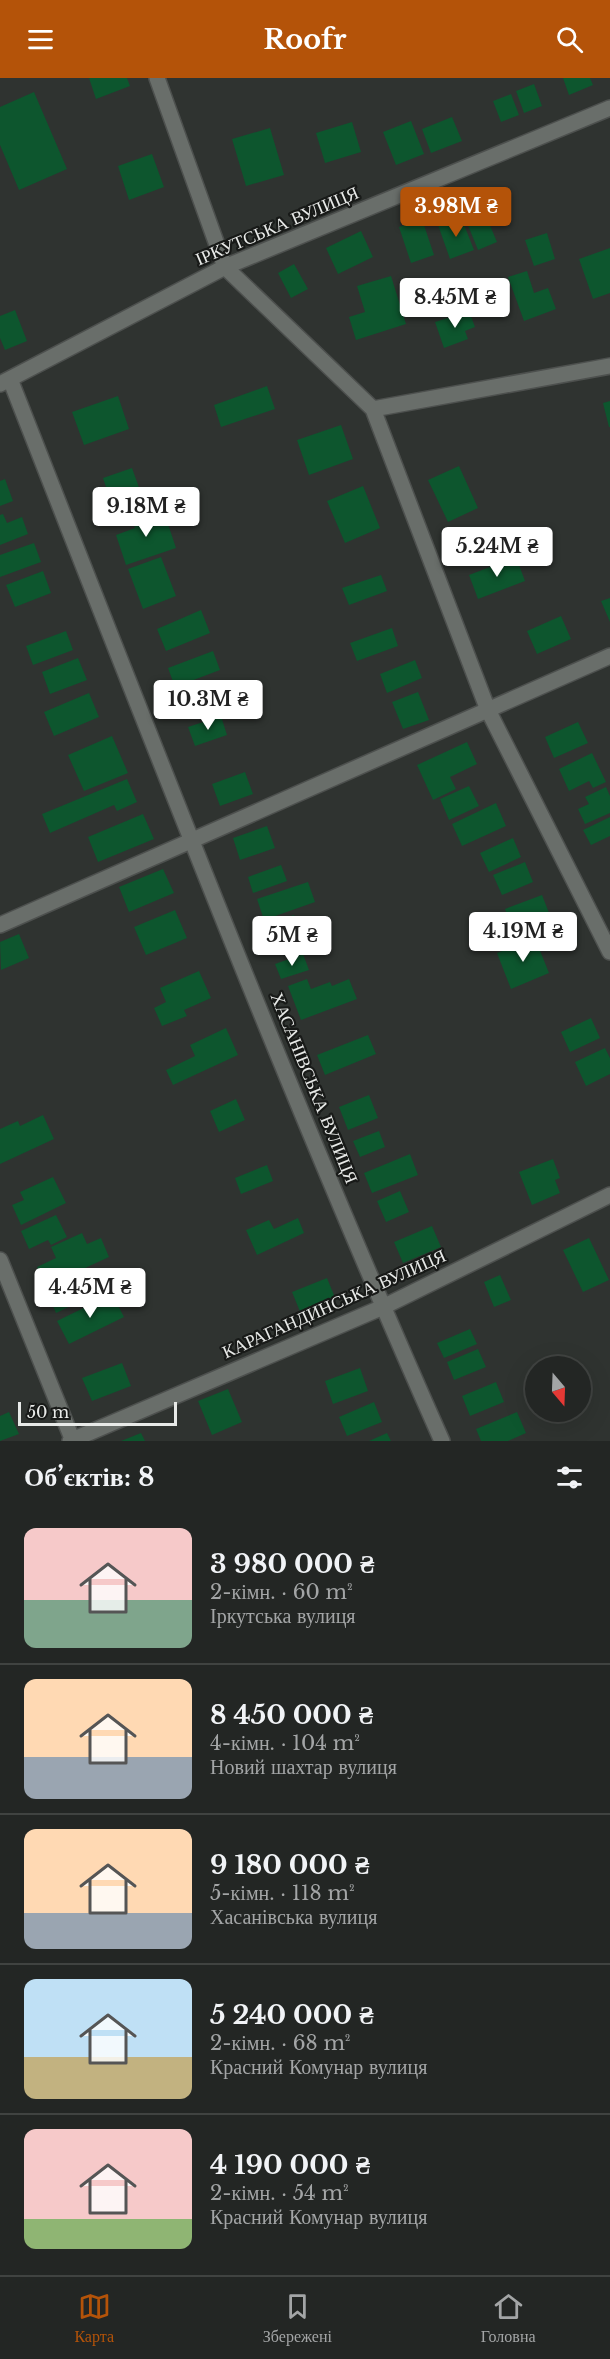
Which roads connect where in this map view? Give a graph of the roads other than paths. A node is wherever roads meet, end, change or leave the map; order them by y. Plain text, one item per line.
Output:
1 (157, 78) edge
2 (610, 108) edge
3 (225, 267) junction
4 (610, 366) edge
5 (5, 382) edge
6 (373, 409) junction
7 (610, 656) edge
8 (488, 710) junction
9 (192, 841) junction
10 (0, 925) edge
11 (610, 952) edge
12 (610, 1195) edge
13 (0, 1260) edge
14 (383, 1307) junction
15 (72, 1441) edge
16 (442, 1441) edge

1 - 3 street
2 - 3 street, ІРКУТСЬКА ВУЛИЦЯ
3 - 5 street, ІРКУТСЬКА ВУЛИЦЯ
3 - 6 street
4 - 6 street
5 - 9 street, ХАСАНІВСЬКА ВУЛИЦЯ
6 - 8 street
7 - 8 street
8 - 9 street
8 - 11 street
9 - 10 street
9 - 14 street, ХАСАНІВСЬКА ВУЛИЦЯ
12 - 14 street, КАРАГАНДИНСЬКА ВУЛИЦЯ
13 - 15 street
14 - 15 street, КАРАГАНДИНСЬКА ВУЛИЦЯ
14 - 16 street, ХАСАНІВСЬКА ВУЛИЦЯ

